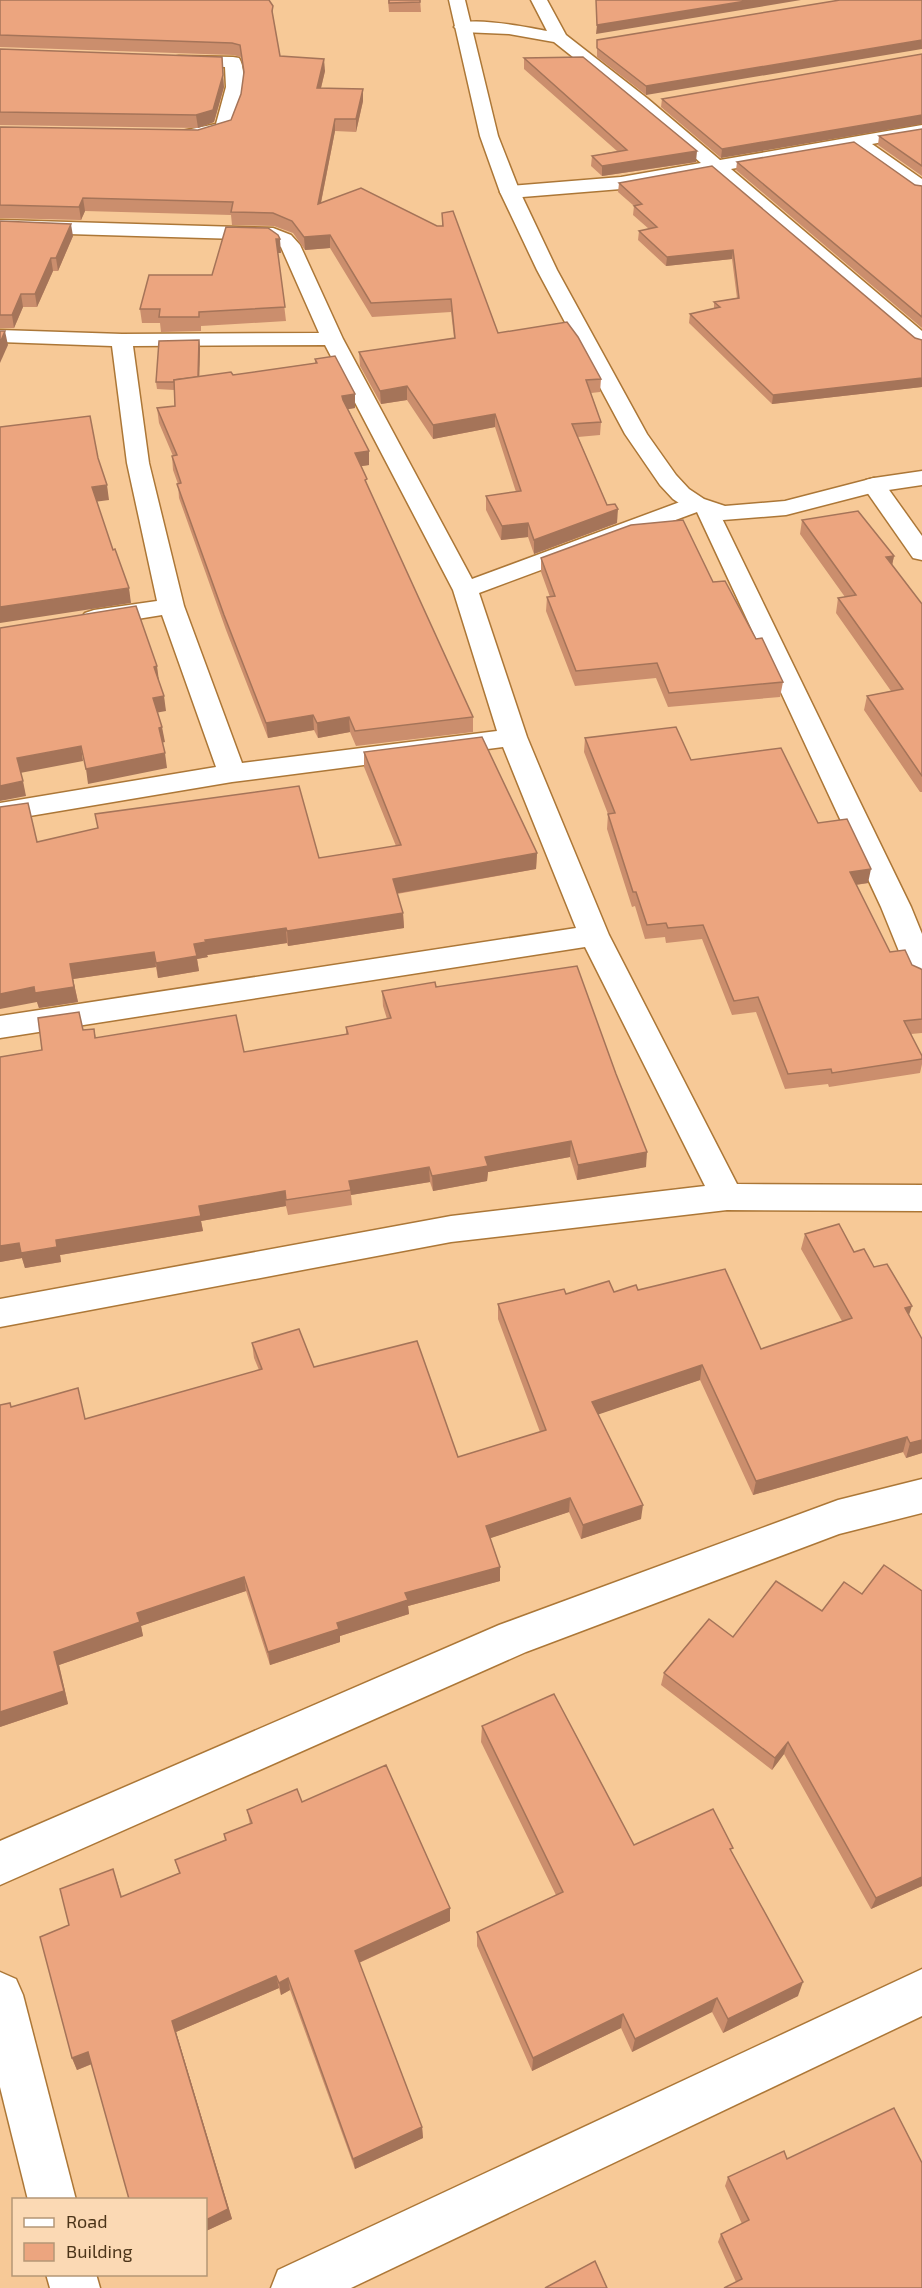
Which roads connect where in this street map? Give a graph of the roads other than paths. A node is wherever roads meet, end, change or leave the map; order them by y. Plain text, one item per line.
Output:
1 (457, 0) edge
2 (539, 0) edge
3 (462, 27) junction
4 (564, 41) junction
5 (592, 41) dead end
6 (163, 60) edge
7 (665, 99) edge
8 (642, 103) junction
9 (922, 130) edge
10 (175, 135) edge
11 (856, 141) junction
12 (713, 165) junction
13 (922, 189) edge
14 (510, 192) junction
15 (0, 226) edge
16 (0, 336) edge
17 (332, 339) junction
18 (122, 340) junction
19 (922, 342) edge
20 (922, 478) edge
21 (874, 485) junction
22 (701, 506) junction
23 (922, 553) edge
24 (465, 590) junction
25 (171, 606) junction
26 (69, 622) edge
27 (513, 737) junction
28 (232, 773) junction
29 (0, 812) edge
30 (594, 935) junction
31 (922, 971) edge
32 (0, 1027) edge
33 (727, 1197) junction
34 (922, 1198) edge
35 (0, 1313) edge
36 (922, 1496) edge
37 (0, 1863) edge
38 (0, 1995) edge
39 (919, 2000) edge
40 (52, 2198) edge
41 (296, 2288) edge

1 - 3 street
2 - 4 street
3 - 4 street
3 - 14 street
4 - 5 street
4 - 8 street
6 - 10 street
7 - 8 street
8 - 12 street
9 - 11 street
11 - 12 street
11 - 13 street
12 - 14 street
12 - 19 street
14 - 22 street
15 - 17 street
16 - 18 street
17 - 18 street
17 - 24 street
18 - 25 street
20 - 21 street
21 - 22 street
21 - 23 street
22 - 24 street
22 - 31 street
24 - 27 street
25 - 26 street
25 - 28 street
27 - 28 street
27 - 30 street
28 - 29 street
30 - 32 street
30 - 33 street
33 - 34 street
33 - 35 street
36 - 37 street
38 - 40 street
39 - 41 street

